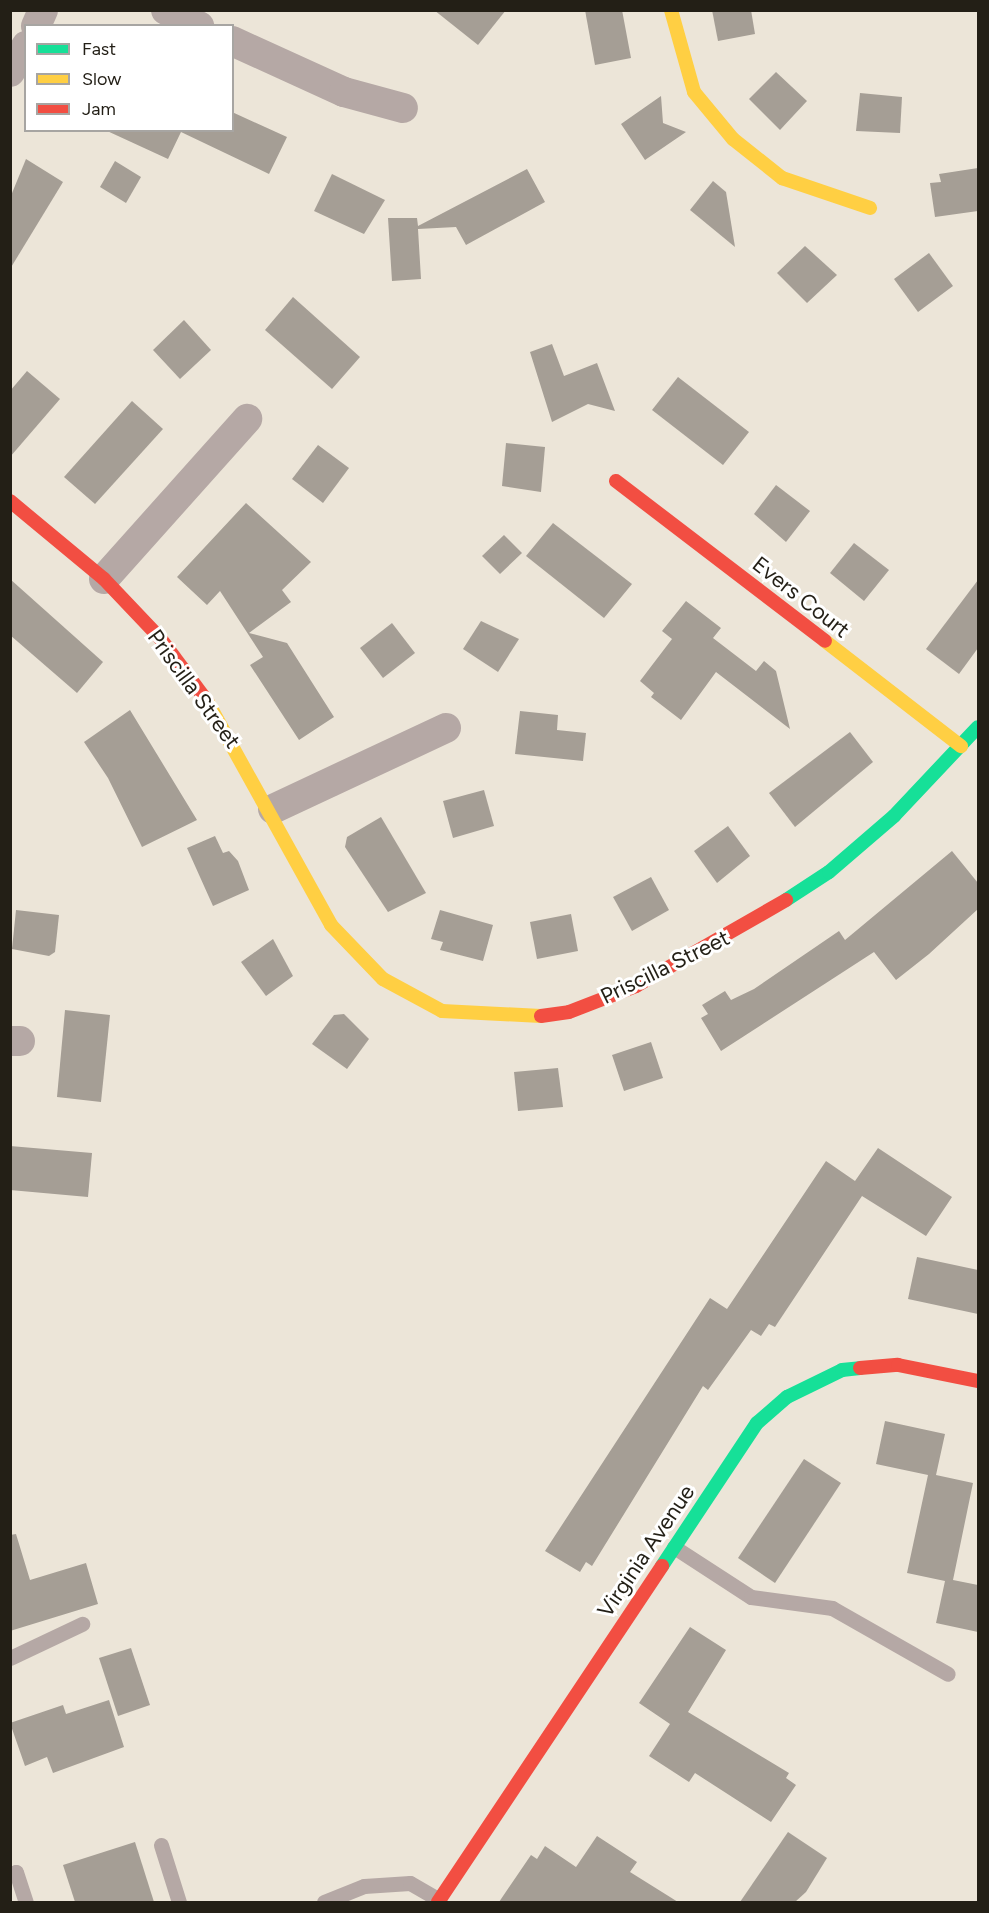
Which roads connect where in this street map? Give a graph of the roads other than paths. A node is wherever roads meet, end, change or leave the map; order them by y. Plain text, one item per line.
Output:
1 (43, 10) edge
2 (166, 10) edge
3 (671, 10) edge
4 (37, 24) edge
5 (195, 24) edge
6 (234, 42) edge
7 (24, 49) edge
8 (10, 72) edge
9 (403, 108) dead end
10 (870, 208) dead end
11 (247, 419) dead end
12 (616, 481) dead end
13 (10, 501) edge
14 (104, 579) junction
15 (978, 727) edge
16 (446, 728) dead end
17 (961, 746) junction
18 (273, 809) junction
19 (978, 1381) edge
20 (674, 1547) junction
21 (81, 1624) dead end
22 (10, 1658) edge
23 (948, 1674) dead end
24 (160, 1845) dead end
25 (10, 1874) edge
26 (439, 1901) edge
27 (26, 1902) edge
28 (179, 1902) edge
29 (324, 1902) edge

1 - 4 street
2 - 5 street
3 - 10 street
6 - 9 street
7 - 8 street
11 - 14 street
12 - 17 street, Evers Court
13 - 14 street, Priscilla Street
14 - 18 street, Priscilla Street
15 - 17 street, Priscilla Street
16 - 18 street
17 - 18 street, Priscilla Street
19 - 20 street, Virginia Avenue
20 - 23 lane
20 - 26 street, Virginia Avenue
21 - 22 lane
24 - 28 lane
25 - 27 lane
26 - 29 lane

